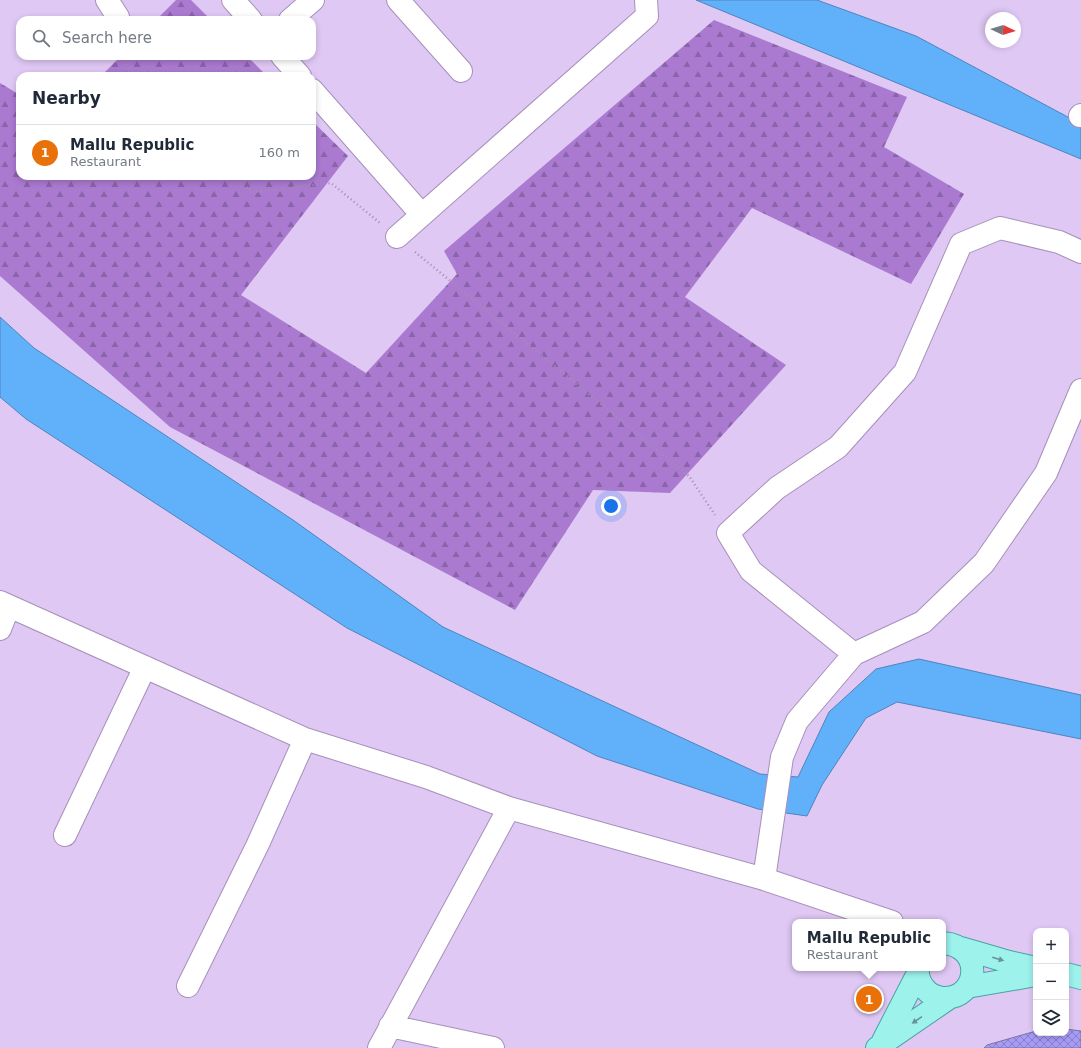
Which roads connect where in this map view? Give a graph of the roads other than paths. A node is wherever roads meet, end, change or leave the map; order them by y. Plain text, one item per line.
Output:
1 (233, 0) edge
2 (313, 0) edge
3 (398, 0) edge
4 (646, 0) edge
5 (247, 16) edge
6 (295, 16) edge
7 (286, 60) edge
8 (461, 71) dead end
9 (296, 72) edge
10 (316, 95) edge
11 (422, 215) junction
12 (397, 237) road end
13 (1081, 252) edge
14 (1081, 390) edge
15 (4, 604) edge
16 (0, 628) edge
17 (854, 654) junction
18 (145, 667) junction
19 (305, 739) junction
20 (509, 808) junction
21 (65, 835) dead end
22 (764, 879) junction
23 (881, 919) edge
24 (950, 944) edge
25 (1033, 967) edge
26 (918, 972) edge
27 (1069, 975) edge
28 (1033, 976) edge
29 (1081, 978) edge
30 (188, 986) dead end
31 (967, 987) junction
32 (949, 998) junction
33 (390, 1026) junction
34 (879, 1046) edge
35 (379, 1048) edge
36 (493, 1048) edge

1 - 5 street
2 - 6 street
3 - 8 street
4 - 11 street
7 - 9 street
10 - 11 street
11 - 12 street
13 - 17 street
14 - 17 street
15 - 16 street
15 - 18 street
17 - 22 street
18 - 19 street
18 - 21 street
19 - 20 street
19 - 30 street
20 - 22 street
20 - 33 street
22 - 23 street
24 -> 25 main road
24 - 31 main road
26 - 32 main road
26 - 34 main road
27 - 29 main road
28 - 31 main road
31 - 32 main road
32 -> 34 main road
33 - 35 street
33 - 36 street

